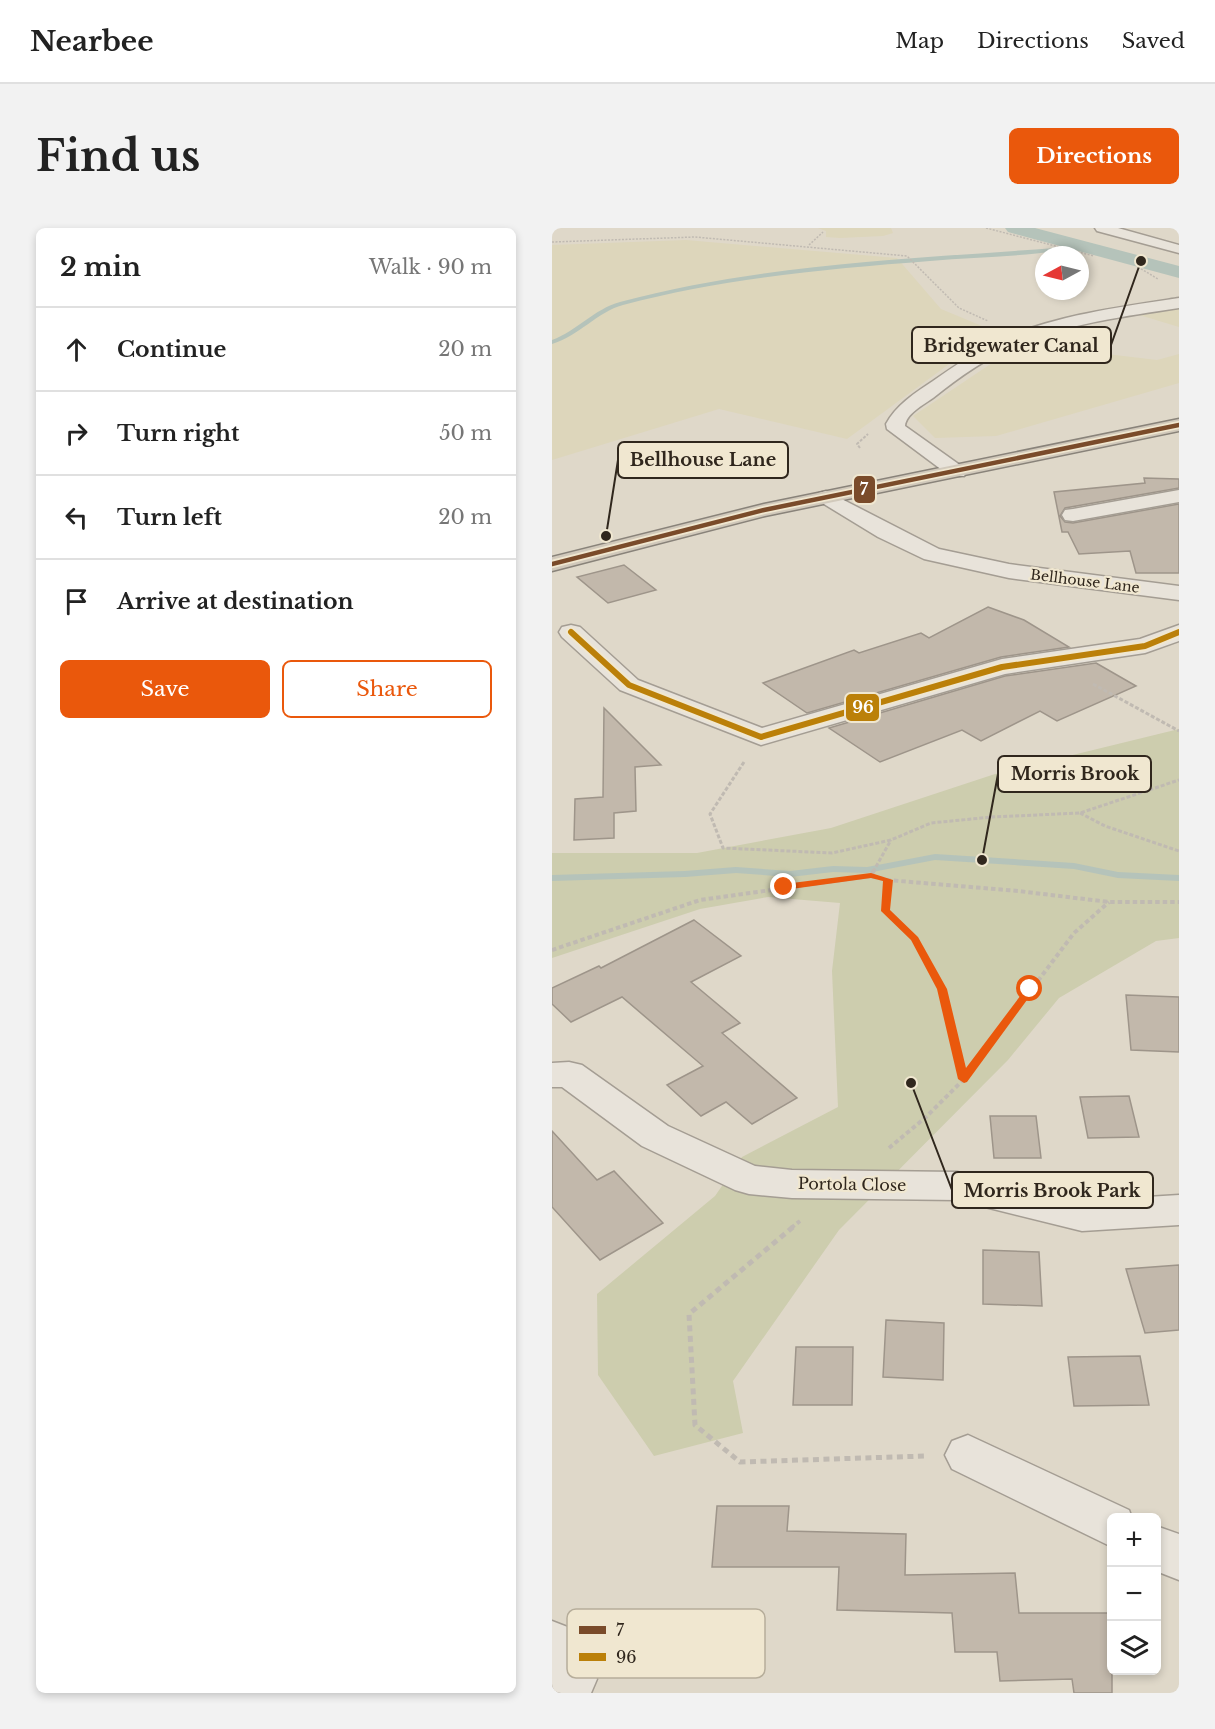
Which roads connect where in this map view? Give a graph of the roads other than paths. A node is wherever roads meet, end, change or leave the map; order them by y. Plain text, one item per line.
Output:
1 (1102, 228) edge
2 (1179, 249) edge
3 (1179, 303) edge
4 (1179, 425) edge
5 (957, 472) junction
6 (1179, 496) edge
7 (826, 497) junction
8 (1073, 515) dead end
9 (552, 564) edge
10 (1179, 593) edge
11 (571, 632) dead end
12 (1179, 632) edge
13 (552, 1075) edge
14 (1179, 1210) edge
15 (968, 1455) road end
16 (1107, 1524) edge
17 (1161, 1550) edge
18 (1179, 1557) edge
19 (552, 1646) edge
20 (567, 1672) edge
21 (570, 1678) edge
22 (564, 1693) edge

1 - 2 street
3 - 5 street
4 - 5 highway
5 - 7 highway
6 - 8 street
7 - 9 highway
7 - 10 street, Bellhouse Lane
11 - 12 street
13 - 14 street, Portola Close
15 - 16 street
17 - 18 street
19 - 20 street
21 - 22 street

